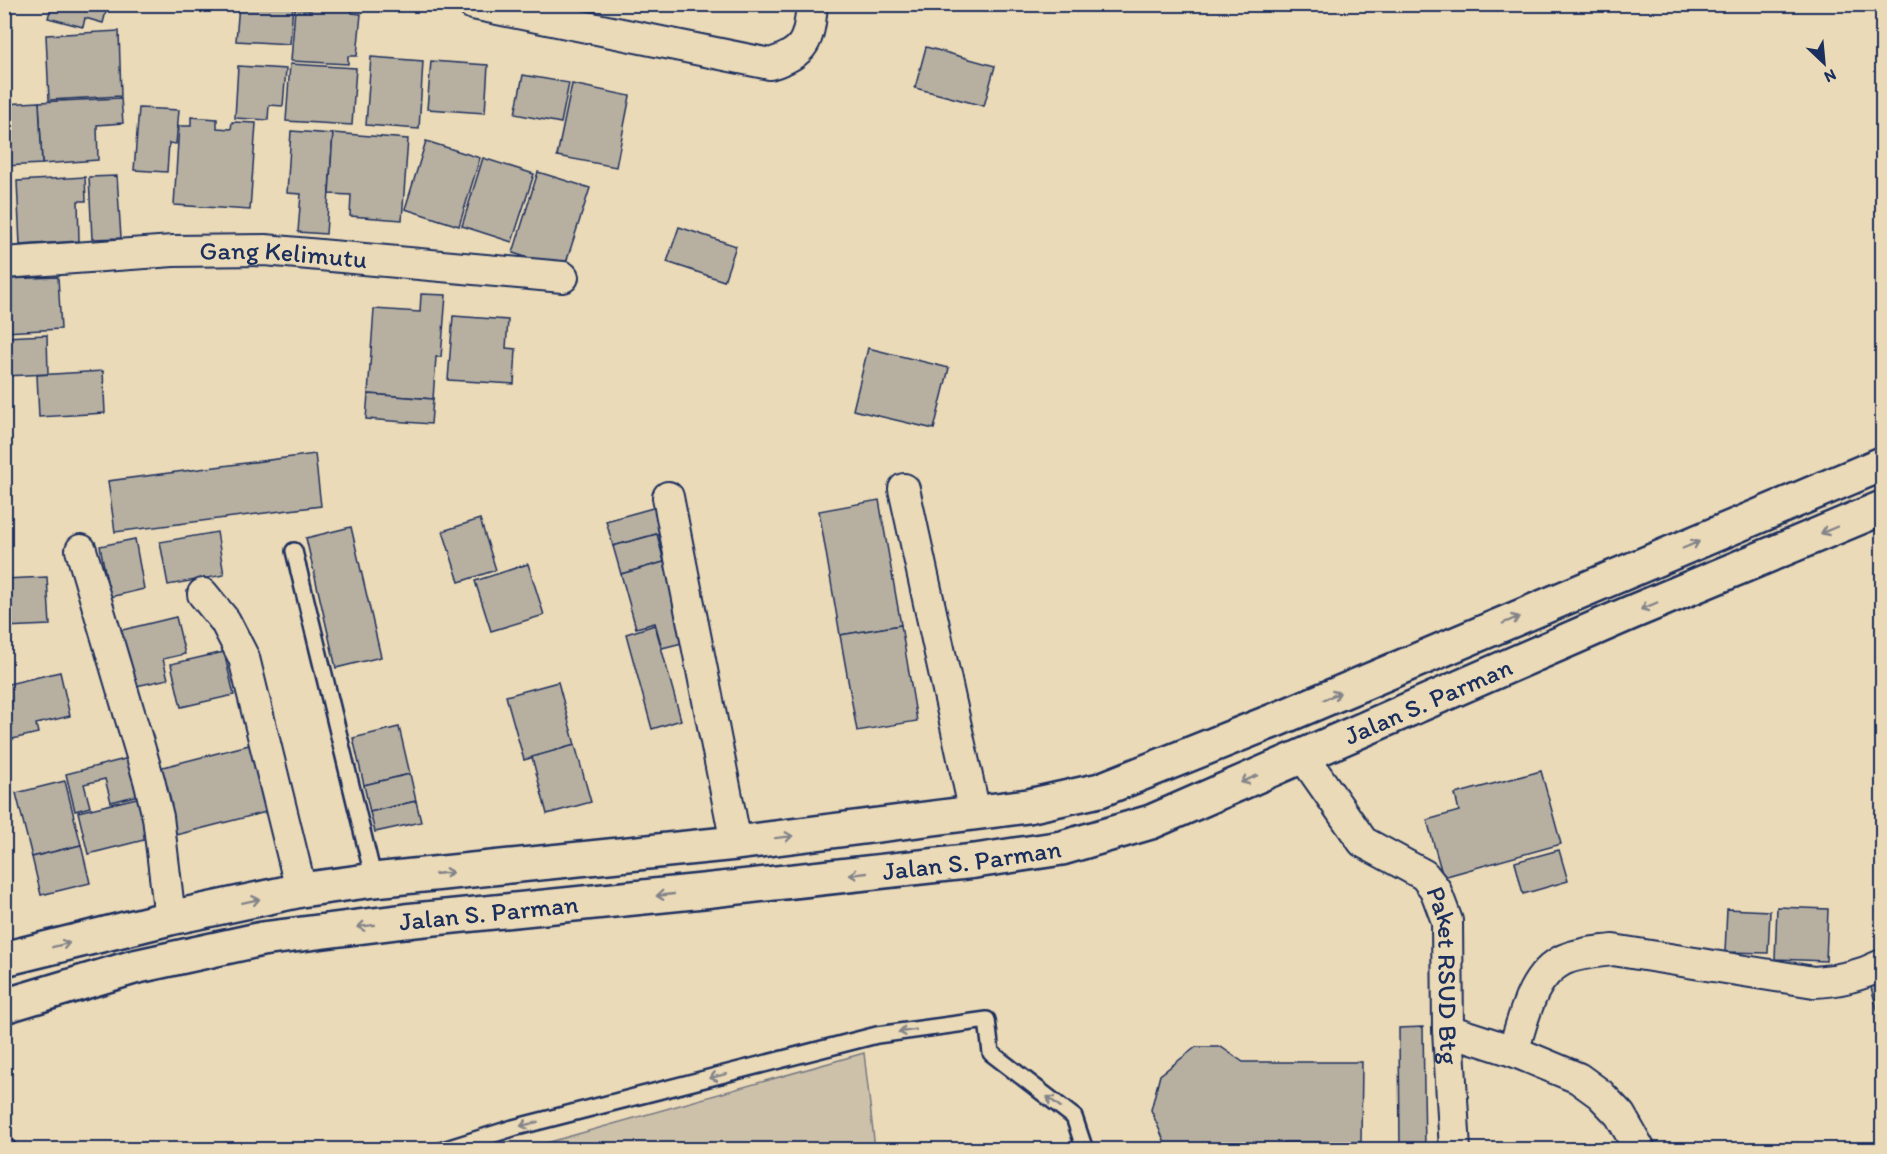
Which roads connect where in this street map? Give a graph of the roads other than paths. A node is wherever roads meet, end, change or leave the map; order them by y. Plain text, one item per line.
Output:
1 (473, 4) edge
2 (812, 4) edge
3 (4, 263) edge
4 (563, 277) dead end
5 (1882, 464) edge
6 (904, 489) dead end
7 (668, 497) dead end
8 (1882, 508) edge
9 (81, 550) dead end
10 (294, 551) dead end
11 (203, 594) dead end
12 (1303, 756) junction
13 (975, 813) junction
14 (736, 843) junction
15 (374, 880) junction
16 (301, 891) junction
17 (170, 918) junction
18 (4, 959) edge
19 (1882, 965) edge
20 (4, 1006) edge
21 (1448, 1030) junction
22 (1513, 1051) junction
23 (4, 1143) edge
24 (9, 1149) edge
25 (443, 1149) edge
26 (1085, 1149) edge
27 (1455, 1149) edge
28 (1640, 1149) edge

1 - 2 street
3 - 4 street, Gang Kelimutu
13 -> 5 main road, Jalan S. Parman
6 - 13 street
7 - 14 street
8 -> 12 main road, Jalan S. Parman
9 - 17 street
10 - 15 lane
11 - 16 street
12 -> 20 main road, Jalan S. Parman
12 - 21 street, Paket RSUD Btg
14 -> 13 main road, Jalan S. Parman
15 -> 14 main road, Jalan S. Parman
15 - 16 main road, Jalan S. Parman
17 -> 16 main road, Jalan S. Parman
18 -> 17 main road, Jalan S. Parman
19 - 22 street
21 - 22 street
21 - 27 street, Paket RSUD Btg
22 - 28 street
23 - 24 lane
26 -> 25 lane

